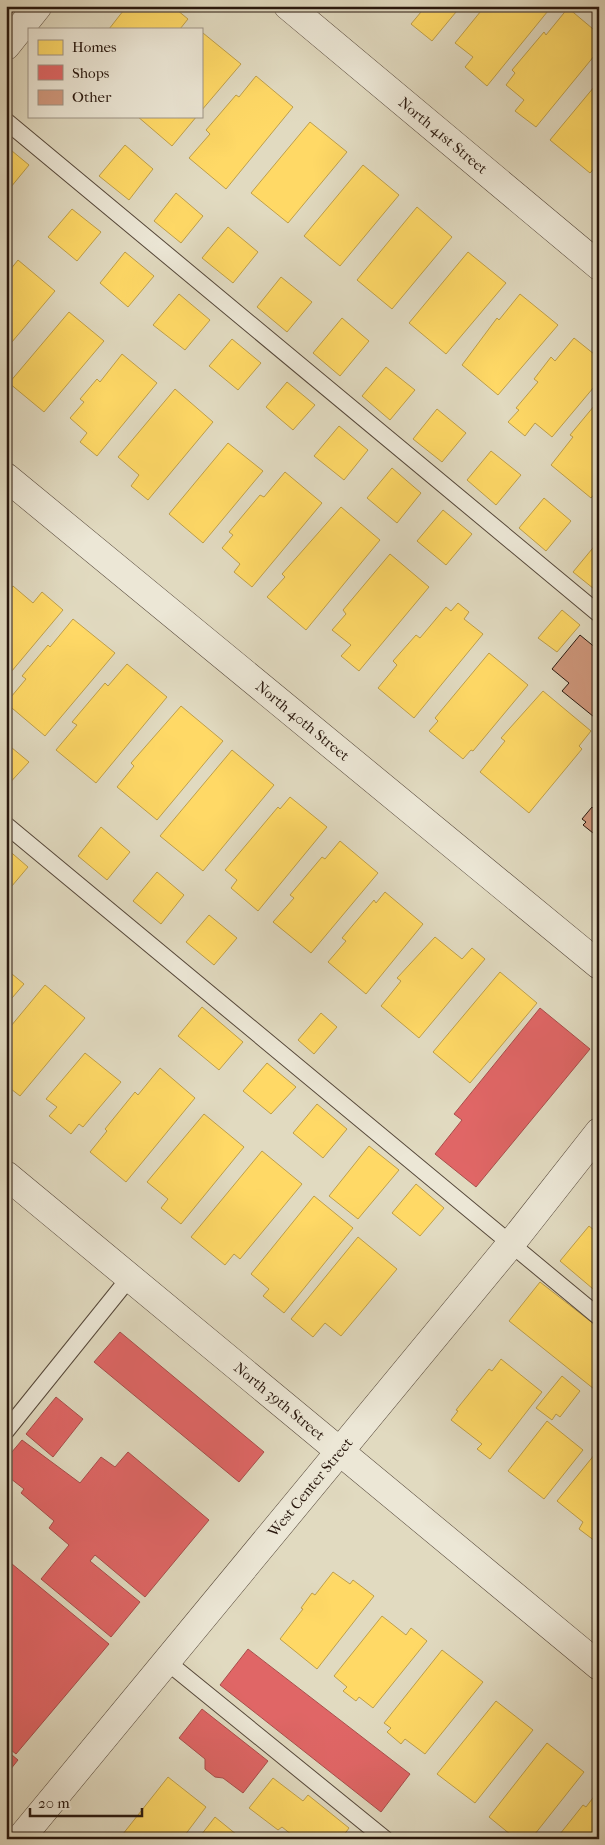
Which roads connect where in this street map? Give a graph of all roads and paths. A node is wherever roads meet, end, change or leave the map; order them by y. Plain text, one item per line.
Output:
1 (38, 6) edge
2 (288, 6) edge
3 (6, 46) edge
4 (6, 121) edge
5 (599, 266) edge
6 (6, 477) edge
7 (599, 614) edge
8 (6, 825) edge
9 (599, 965) edge
10 (599, 1132) edge
11 (6, 1175) edge
12 (510, 1245) junction
13 (130, 1277) junction
14 (599, 1317) edge
15 (6, 1431) edge
16 (340, 1450) junction
17 (166, 1661) junction
18 (599, 1666) edge
19 (20, 1839) edge
20 (385, 1839) edge

1 - 3 street
2 - 5 street, North 41st Street
4 - 7 lane
6 - 9 street, North 40th Street
8 - 12 lane
10 - 12 street, West Center Street
11 - 13 street, North 39th Street
12 - 14 lane
12 - 16 street, West Center Street
13 - 15 lane
13 - 16 street, North 39th Street
16 - 17 street, West Center Street
16 - 18 street, North 39th Street
17 - 19 street, West Center Street
17 - 20 lane

